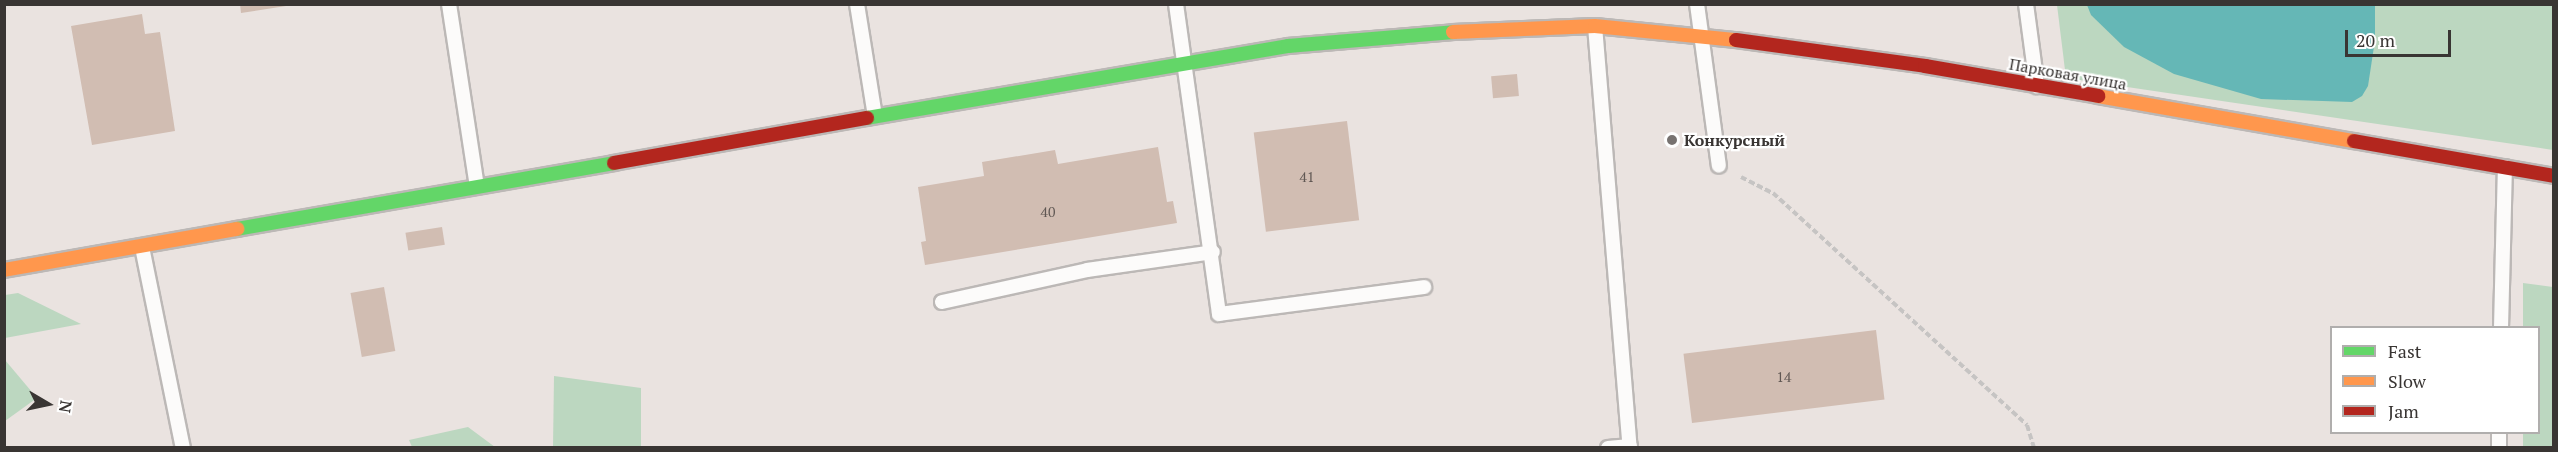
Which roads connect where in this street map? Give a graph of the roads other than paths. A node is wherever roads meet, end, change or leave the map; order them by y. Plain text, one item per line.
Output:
1 (449, 4) edge
2 (857, 4) edge
3 (1176, 4) edge
4 (1697, 4) edge
5 (2026, 4) edge
6 (1594, 20) junction
7 (1699, 36) junction
8 (1185, 62) junction
9 (2037, 86) junction
10 (875, 116) junction
11 (1719, 166) road end
12 (2505, 167) junction
13 (2553, 176) edge
14 (477, 188) junction
15 (142, 247) junction
16 (1213, 252) junction
17 (4, 270) edge
18 (1424, 287) dead end
19 (942, 302) dead end
20 (2501, 326) edge
21 (183, 447) edge
22 (1608, 447) edge
23 (1630, 447) edge

1 - 14 lane
2 - 10 lane
3 - 8 lane
4 - 7 lane
5 - 9 lane
6 - 7 street, Парковая улица
6 - 8 street, Парковая улица
6 - 23 lane
7 - 9 street, Парковая улица
7 - 11 lane
8 - 10 street, Парковая улица
8 - 16 lane
9 - 12 street, Парковая улица
10 - 14 street, Парковая улица
12 - 13 street, Парковая улица
12 - 20 lane
14 - 15 street, Парковая улица
15 - 17 street, Парковая улица
15 - 21 lane
16 - 18 lane
16 - 19 lane
22 - 23 lane

